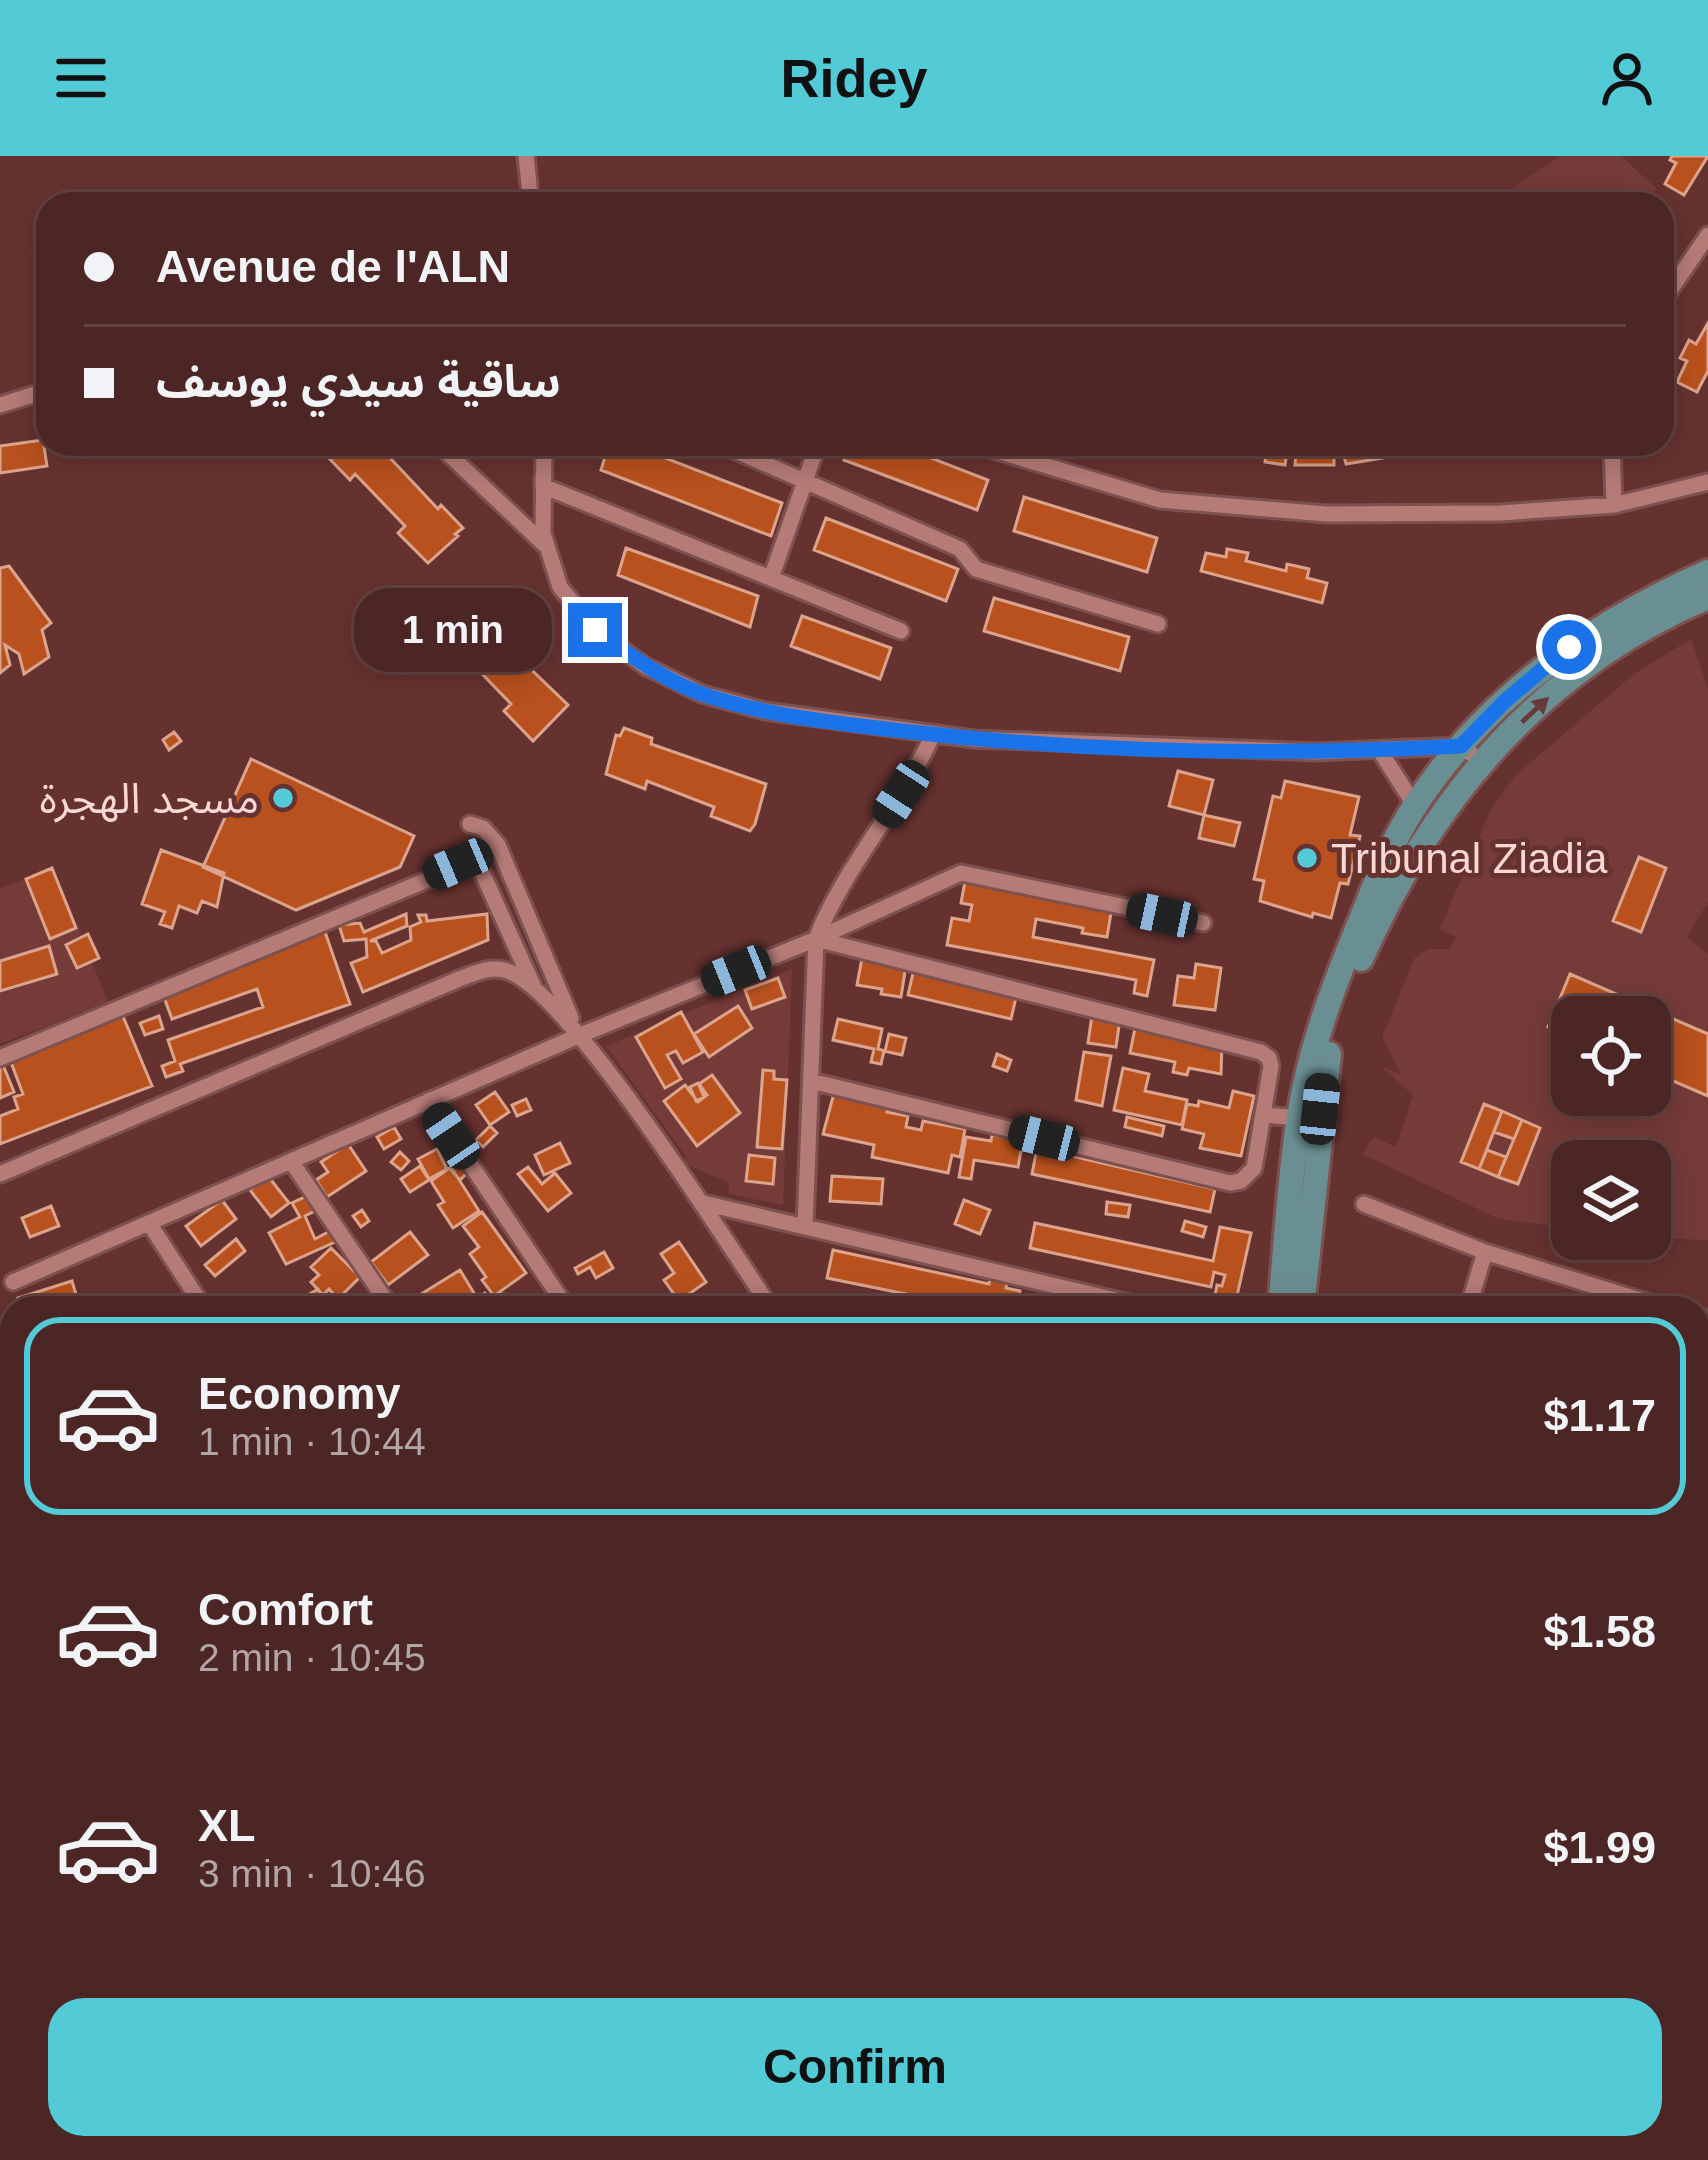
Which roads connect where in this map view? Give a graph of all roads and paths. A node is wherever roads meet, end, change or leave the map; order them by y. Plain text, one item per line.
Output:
1 (526, 156) edge
2 (530, 192) edge
3 (1708, 235) edge
4 (1674, 272) edge
5 (36, 394) edge
6 (0, 405) edge
7 (451, 456) edge
8 (544, 456) edge
9 (747, 456) edge
10 (813, 456) edge
11 (1014, 456) edge
12 (1612, 456) edge
13 (804, 481) junction
14 (1708, 482) edge
15 (543, 486) junction
16 (1614, 505) junction
17 (546, 547) junction
18 (1708, 572) edge
19 (771, 578) junction
20 (1708, 597) edge
21 (1158, 624) dead end
22 (901, 631) dead end
23 (933, 734) junction
24 (1380, 751) junction
25 (1471, 754) junction
26 (1424, 816) junction
27 (470, 824) dead end
28 (1203, 923) dead end
29 (816, 939) junction
30 (535, 988) junction
31 (578, 1036) junction
32 (0, 1058) edge
33 (811, 1081) junction
34 (428, 1101) junction
35 (1263, 1115) junction
36 (1299, 1118) junction
37 (290, 1161) junction
38 (0, 1174) edge
39 (703, 1203) junction
40 (1364, 1204) dead end
41 (149, 1223) junction
42 (805, 1226) junction
43 (1485, 1252) junction
44 (13, 1282) dead end
45 (196, 1296) edge
46 (383, 1296) edge
47 (559, 1296) edge
48 (763, 1296) edge
49 (1100, 1296) edge
50 (1281, 1296) edge
51 (1303, 1296) edge
52 (1472, 1296) edge
53 (1628, 1296) edge

1 - 2 street
3 - 4 street
5 - 6 street
7 - 17 street
8 - 15 street
9 - 13 street
10 - 13 street
11 - 16 street
12 - 16 street
13 - 19 street
13 - 21 street
14 - 16 street
15 - 17 street
15 - 19 street
17 - 23 street
18 - 25 main road
19 - 22 street
25 -> 20 main road
23 - 24 street
23 - 29 street
24 - 25 street
24 - 26 street
25 - 26 main road
26 - 36 main road
26 - 51 main road
27 - 31 street
28 - 29 street
29 - 31 street
29 - 33 street
29 - 35 street
30 - 31 street
30 - 32 street
30 - 38 street
31 - 34 street
31 - 39 street
33 - 35 street
33 - 42 street
34 - 37 street
34 - 47 street
35 - 36 street
36 - 50 main road
37 - 41 street
37 - 46 street
39 - 42 street
39 - 48 street
40 - 43 street
41 - 44 street
41 - 45 street
42 - 49 street
43 - 52 street
43 - 53 street

